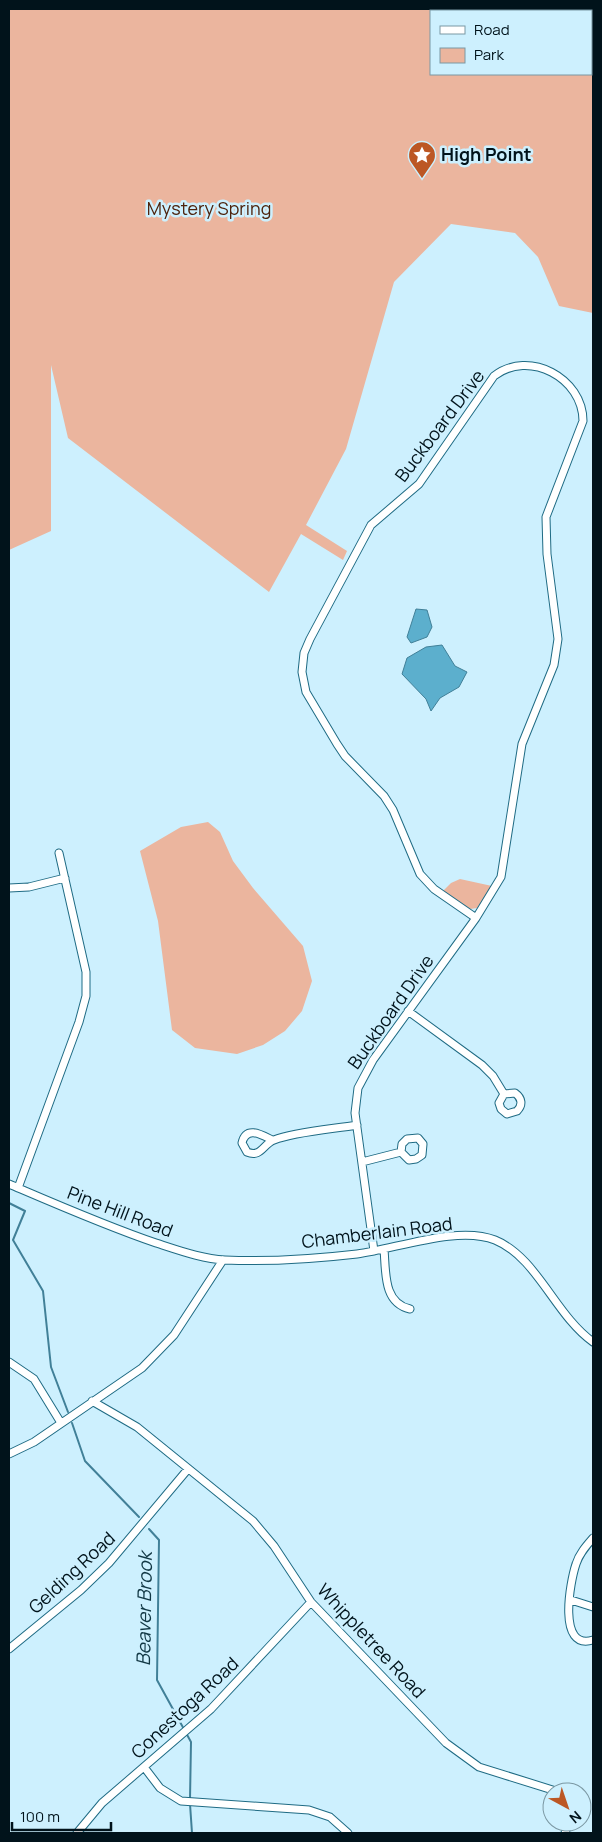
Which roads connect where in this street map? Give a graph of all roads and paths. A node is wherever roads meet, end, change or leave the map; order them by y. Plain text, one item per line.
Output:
1 (59, 853) dead end
2 (65, 878) junction
3 (9, 888) edge
4 (476, 918) junction
5 (408, 1011) junction
6 (504, 1094) dead end
7 (356, 1125) junction
8 (272, 1140) dead end
9 (401, 1152) dead end
10 (362, 1162) junction
11 (9, 1184) edge
12 (18, 1188) junction
13 (384, 1249) junction
14 (374, 1251) junction
15 (223, 1260) junction
16 (410, 1309) dead end
17 (593, 1342) edge
18 (9, 1362) edge
19 (92, 1401) junction
20 (61, 1423) junction
21 (9, 1454) edge
22 (188, 1469) junction
23 (593, 1538) edge
24 (571, 1600) junction
25 (311, 1602) junction
26 (593, 1607) edge
27 (593, 1640) edge
28 (9, 1649) edge
29 (144, 1767) junction
30 (542, 1787) edge
31 (77, 1833) edge
32 (348, 1833) edge

1 - 2 street
2 - 3 street
2 - 12 street
4 - 4 street, Buckboard Drive
4 - 5 street, Buckboard Drive
5 - 6 street
5 - 7 street, Buckboard Drive
7 - 8 street
7 - 10 street, Buckboard Drive
9 - 10 street
10 - 14 street, Buckboard Drive
11 - 12 street, Pine Hill Road
12 - 15 street, Pine Hill Road
13 - 14 street, Chamberlain Road
13 - 16 street
13 - 17 street, Chamberlain Road
14 - 15 street, Chamberlain Road
15 - 19 street
18 - 20 street
19 - 20 street
19 - 22 street, Whippletree Road
20 - 21 street
22 - 25 street, Whippletree Road
22 - 28 street, Gelding Road
23 - 24 street
24 - 26 street
24 - 27 street
25 - 29 street, Conestoga Road
25 - 30 street, Whippletree Road
29 - 31 street, Conestoga Road
29 - 32 street

